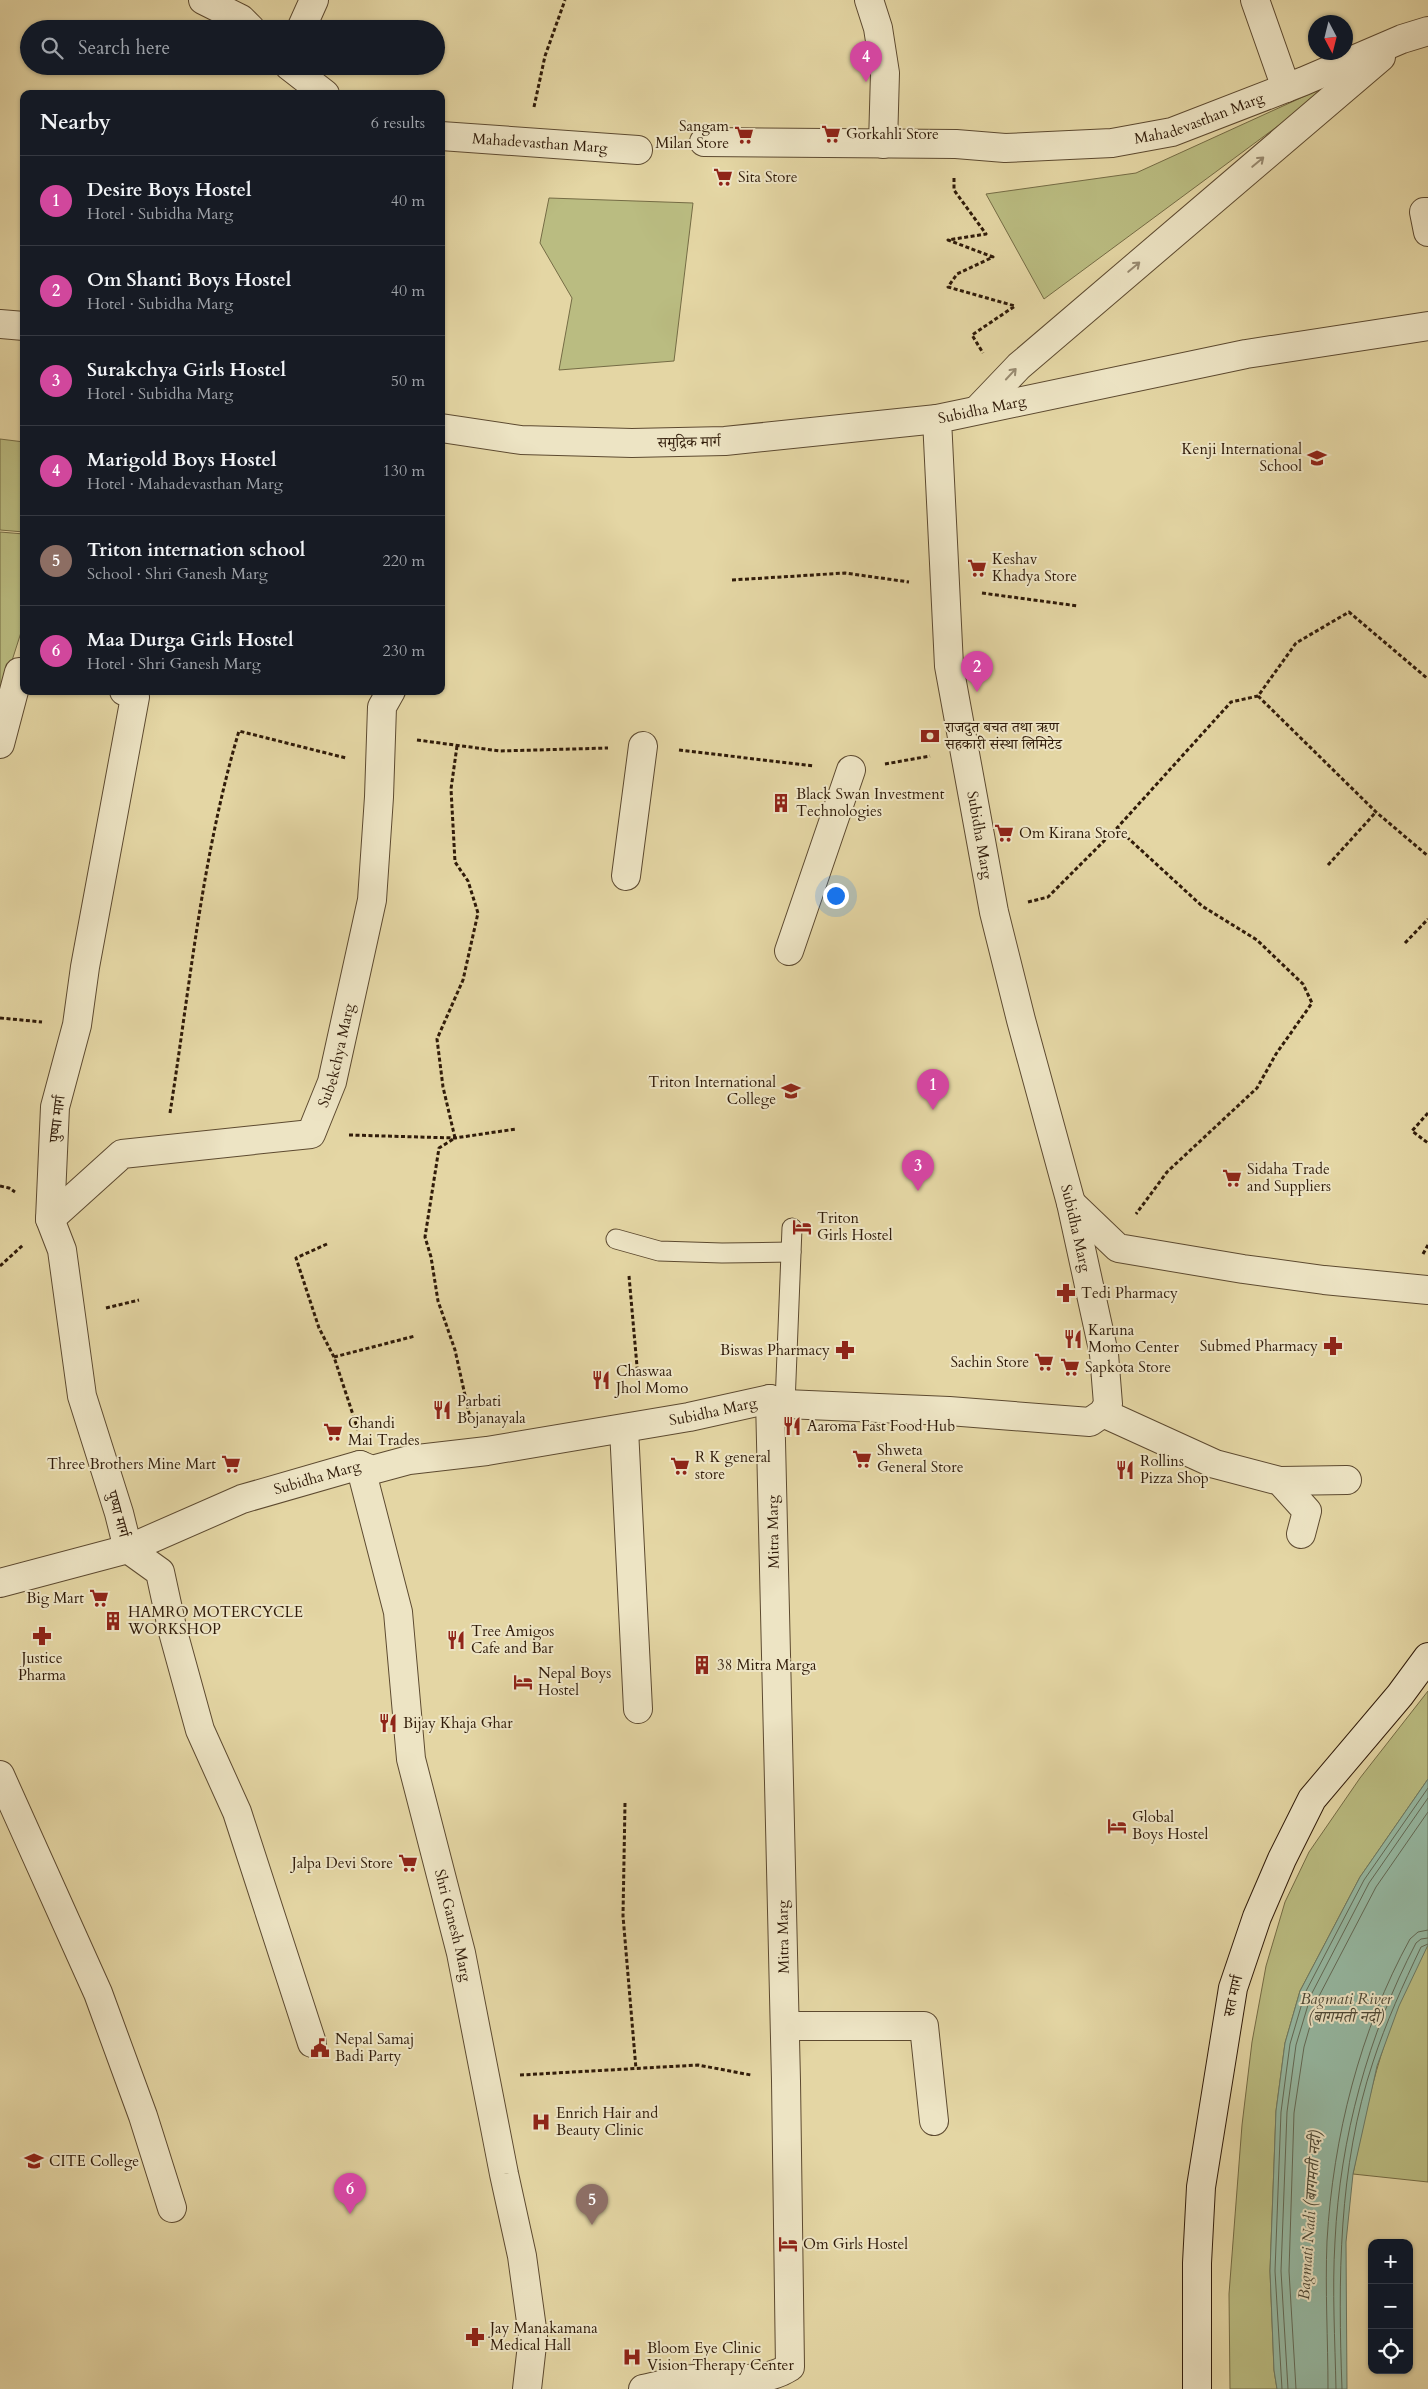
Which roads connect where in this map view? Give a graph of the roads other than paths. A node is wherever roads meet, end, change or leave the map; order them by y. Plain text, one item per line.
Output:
1 (203, 0) edge
2 (314, 0) edge
3 (869, 0) edge
4 (1255, 0) edge
5 (242, 20) edge
6 (305, 20) edge
7 (1428, 31) edge
8 (1402, 39) junction
9 (301, 75) edge
10 (1286, 88) junction
11 (320, 90) edge
12 (445, 136) edge
13 (704, 142) dead end
14 (884, 144) junction
15 (638, 150) dead end
16 (1428, 212) edge
17 (1428, 232) edge
18 (0, 324) edge
19 (20, 326) edge
20 (1428, 326) edge
21 (978, 409) junction
22 (937, 419) junction
23 (445, 429) edge
24 (20, 672) edge
25 (130, 695) edge
26 (388, 695) edge
27 (0, 744) edge
28 (643, 746) dead end
29 (851, 770) dead end
30 (626, 876) dead end
31 (789, 951) dead end
32 (1071, 1203) junction
33 (50, 1219) junction
34 (792, 1228) dead end
35 (616, 1239) dead end
36 (791, 1252) junction
37 (1428, 1290) edge
38 (778, 1402) junction
39 (1103, 1413) junction
40 (633, 1427) junction
41 (366, 1468) junction
42 (1347, 1480) dead end
43 (1280, 1481) junction
44 (1301, 1534) dead end
45 (128, 1549) junction
46 (0, 1583) edge
47 (1428, 1657) edge
48 (638, 1709) dead end
49 (0, 1775) edge
50 (785, 2026) junction
51 (312, 2043) dead end
52 (934, 2121) dead end
53 (172, 2208) dead end
54 (527, 2389) edge
55 (643, 2389) edge
56 (1197, 2389) edge

1 - 5 street
2 - 6 street
3 - 14 street
4 - 10 street
7 - 8 street, Mahadevasthan Marg
8 - 10 street, Mahadevasthan Marg
21 -> 8 street
9 - 11 street
10 - 14 street, Mahadevasthan Marg
12 - 15 street, Mahadevasthan Marg
13 - 14 street, Mahadevasthan Marg
16 - 17 street
18 - 19 street
20 - 21 street, Subidha Marg
21 - 22 street, Subidha Marg
22 - 23 street, समुद्रिक मार्ग
22 - 32 street, Subidha Marg
24 - 27 street
25 - 33 street, पुष्पा मार्ग
26 - 33 street, Subekchya Marg
28 - 30 street
29 - 31 street
32 - 37 street
32 - 39 street, Subidha Marg
33 - 45 street, पुष्पा मार्ग
34 - 36 lane
35 - 36 lane
36 - 38 lane
38 - 39 street, Subidha Marg
38 - 40 street, Subidha Marg
38 - 50 street, Mitra Marg
39 - 43 street
40 - 41 street, Subidha Marg
40 - 48 street
41 - 45 street, Subidha Marg
41 - 54 street, Shri Ganesh Marg
42 - 43 street
43 - 44 street
45 - 46 street, Subidha Marg
45 - 51 street
47 - 56 street, सत मार्ग
49 - 53 street
50 - 52 street
50 - 55 street, Mitra Marg

